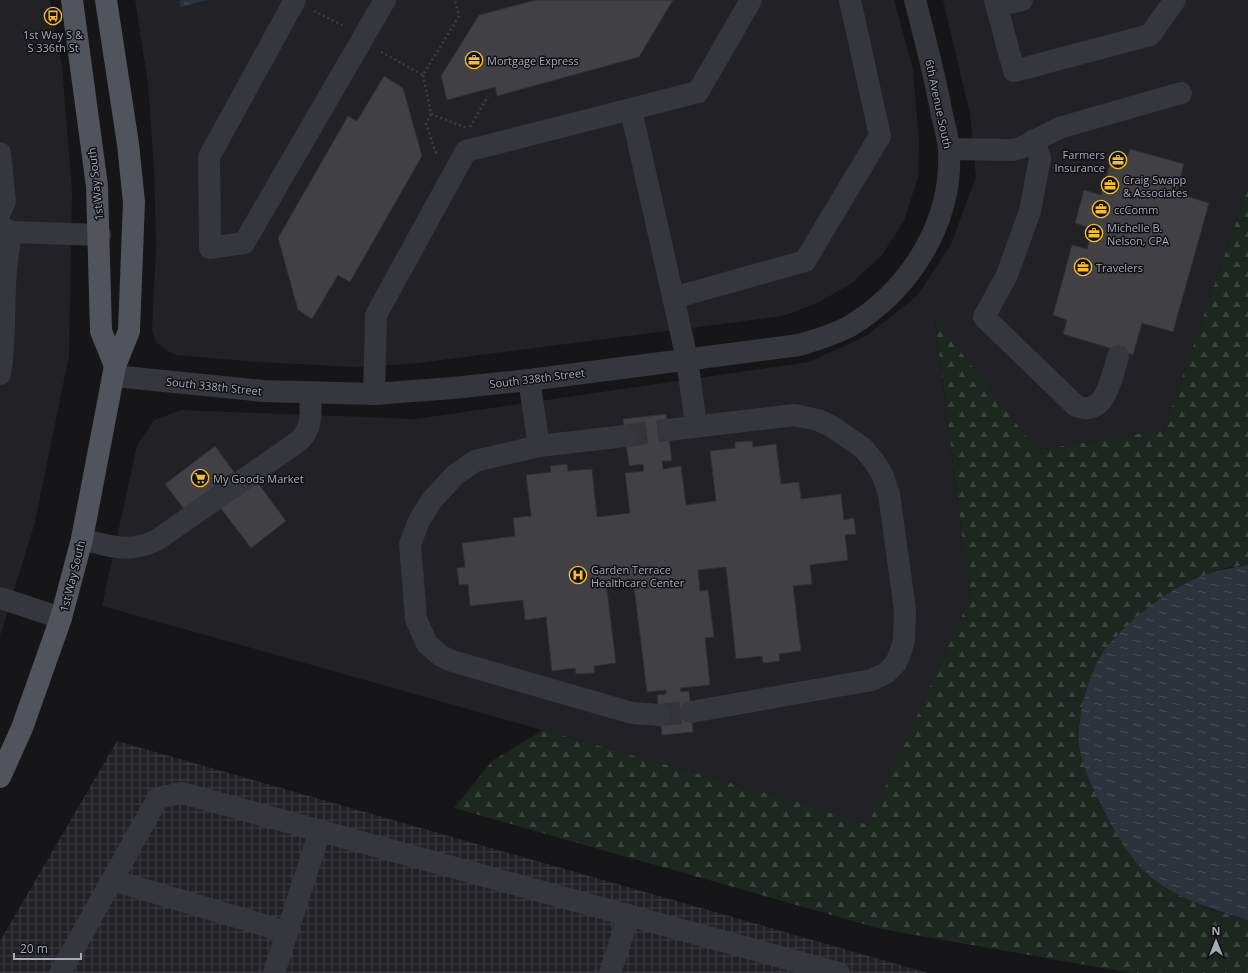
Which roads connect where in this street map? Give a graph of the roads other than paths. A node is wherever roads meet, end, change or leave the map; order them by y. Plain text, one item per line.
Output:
1 (72, 0) edge
2 (106, 0) edge
3 (294, 0) edge
4 (385, 0) edge
5 (751, 0) edge
6 (850, 0) edge
7 (915, 0) edge
8 (1022, 0) edge
9 (1175, 0) edge
10 (996, 3) edge
11 (1181, 93) dead end
12 (631, 110) junction
13 (1034, 140) junction
14 (949, 149) junction
15 (0, 153) edge
16 (0, 212) edge
17 (6, 229) edge
18 (100, 235) junction
19 (924, 253) joint
20 (673, 298) junction
21 (1118, 356) dead end
22 (687, 359) junction
23 (115, 371) junction
24 (0, 374) edge
25 (529, 380) junction
26 (310, 393) junction
27 (374, 394) junction
28 (696, 425) junction
29 (668, 430) tunnel mouth
30 (625, 436) tunnel mouth
31 (539, 446) junction
32 (82, 539) junction
33 (0, 598) edge
34 (61, 618) junction
35 (691, 712) tunnel mouth
36 (659, 715) tunnel mouth
37 (0, 777) edge
38 (320, 831) junction
39 (112, 880) junction
40 (628, 915) junction
41 (287, 932) junction
42 (60, 973) edge
43 (274, 973) edge
44 (610, 973) edge
45 (839, 973) edge

1 - 18 main road, 1st Way South
2 - 23 main road, 1st Way South
3 - 4 street
5 - 12 street
6 - 20 street
7 - 14 street, 6th Avenue South
8 - 10 street
9 - 10 street
11 - 13 street
12 - 20 street
12 - 27 street
13 - 14 street
13 - 21 street
14 - 19 street, 6th Avenue South
15 - 16 street
17 - 18 street
17 - 24 street
18 - 23 main road, 1st Way South
19 - 22 street, South 338th Street
20 - 22 street
22 - 25 street, South 338th Street
22 - 28 street
23 - 26 street, South 338th Street
23 - 32 main road, 1st Way South
25 - 27 street, South 338th Street
25 - 31 street
26 - 27 street, South 338th Street
26 - 32 street
28 - 29 street
28 - 35 street
30 - 31 street
31 - 36 street
32 - 34 main road, 1st Way South
33 - 34 street
34 - 37 main road, 1st Way South
38 - 39 street
38 - 40 street
38 - 41 street
39 - 41 street
39 - 42 street
40 - 44 street
40 - 45 street
41 - 43 street

